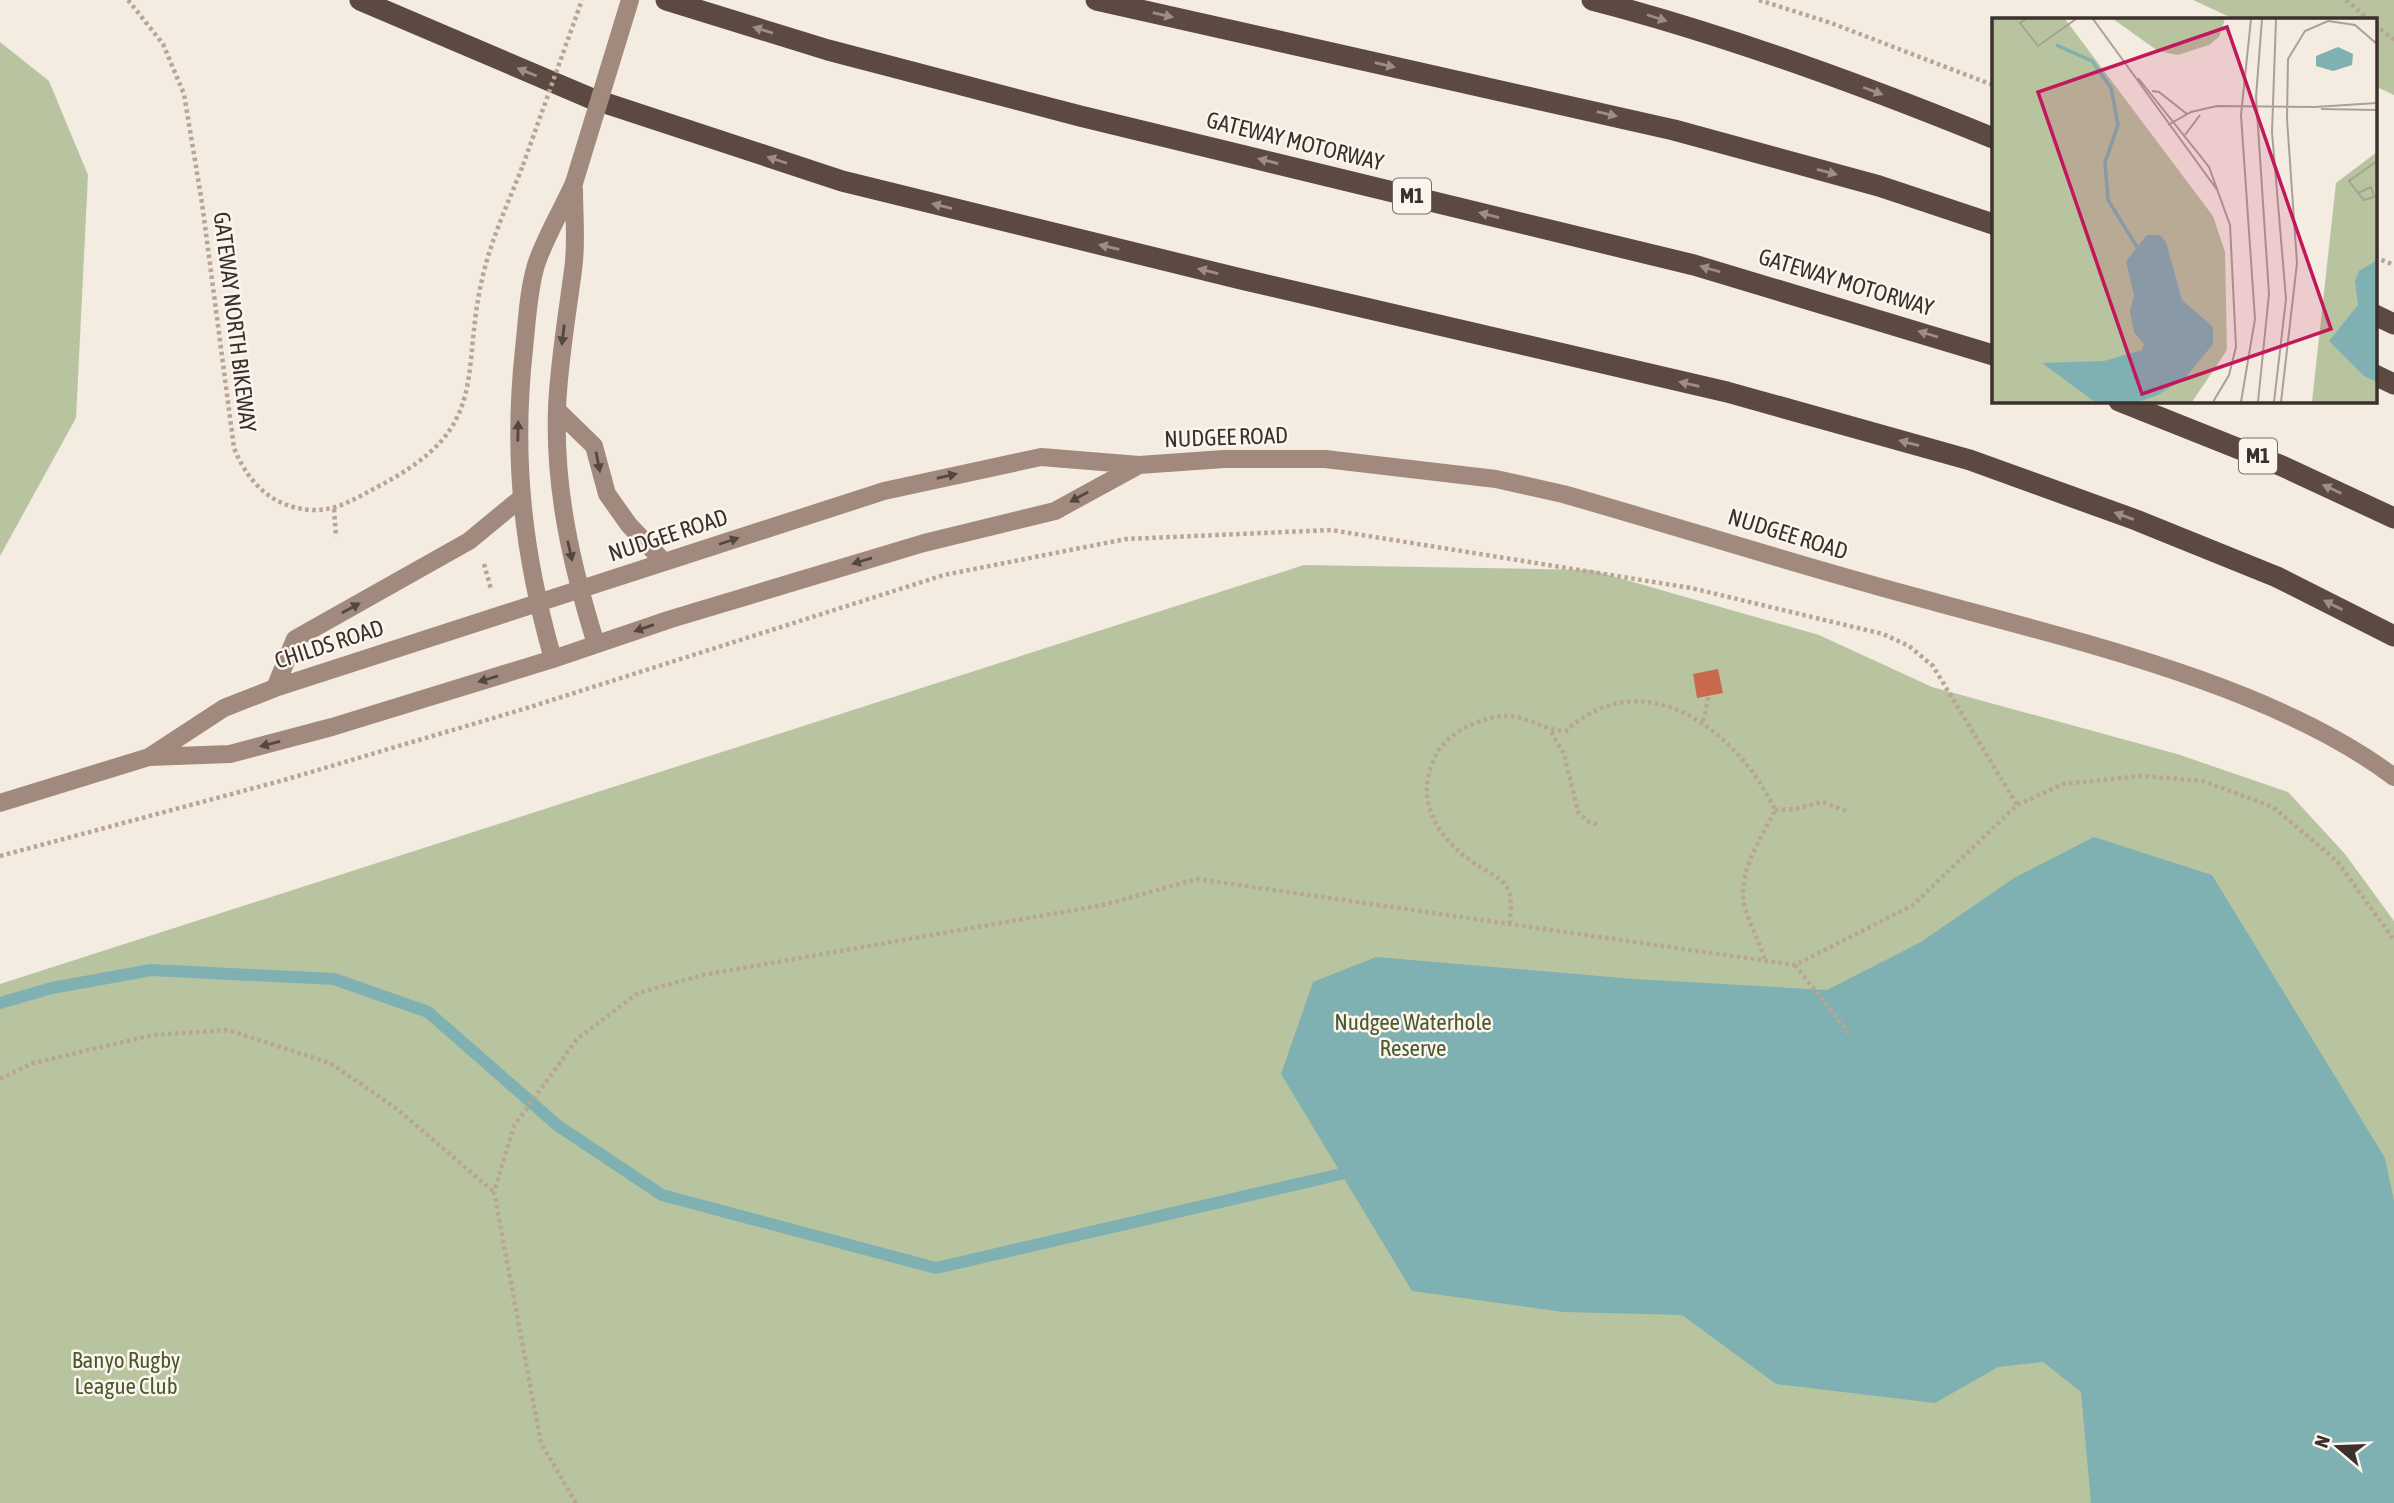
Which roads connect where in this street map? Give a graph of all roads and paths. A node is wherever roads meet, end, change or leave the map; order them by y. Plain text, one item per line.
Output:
1 (128, 0) edge
2 (360, 0) edge
3 (582, 0) edge
4 (630, 0) edge
5 (666, 0) edge
6 (1096, 0) edge
7 (1592, 0) edge
8 (1759, 0) edge
9 (2346, 0) edge
10 (2367, 18) edge
11 (2376, 26) edge
12 (2394, 40) edge
13 (1992, 85) edge
14 (1992, 138) edge
15 (574, 183) junction
16 (1992, 224) edge
17 (2376, 257) edge
18 (2394, 265) edge
19 (2376, 315) edge
20 (2394, 324) edge
21 (1992, 355) edge
22 (2376, 375) edge
23 (2394, 384) edge
24 (2122, 402) edge
25 (557, 410) junction
26 (1139, 465) junction
27 (520, 499) junction
28 (334, 509) junction
29 (2394, 518) edge
30 (336, 537) dead end
31 (664, 562) junction
32 (579, 589) junction
33 (537, 603) junction
34 (2394, 636) edge
35 (596, 644) junction
36 (553, 659) junction
37 (275, 688) junction
38 (1709, 696) dead end
39 (1703, 721) junction
40 (1550, 731) junction
41 (149, 757) junction
42 (2394, 778) edge
43 (0, 803) edge
44 (2017, 806) junction
45 (1775, 810) junction
46 (1849, 812) dead end
47 (1599, 825) dead end
48 (0, 856) edge
49 (1510, 924) junction
50 (2394, 940) edge
51 (1765, 961) junction
52 (1795, 965) junction
53 (1851, 1036) dead end
54 (0, 1079) edge
55 (494, 1192) junction
56 (576, 1503) edge

1 - 28 path, GATEWAY NORTH BIKEWAY
34 -> 2 highway
3 - 28 path, bridge
4 - 15 main road, bridge
21 -> 5 highway, GATEWAY MOTORWAY / M1
6 -> 16 highway
7 -> 14 highway
8 - 13 path
9 - 10 path
11 - 12 path
15 -> 25 main road
27 -> 15 main road
17 - 18 path
19 - 20 highway
22 - 23 highway
29 -> 24 highway, M1
25 -> 31 main road
25 -> 32 main road
31 -> 26 main road, NUDGEE ROAD
26 -> 35 main road, NUDGEE ROAD
26 - 42 main road, NUDGEE ROAD
27 - 33 main road
37 -> 27 main road
28 - 30 path
31 - 32 main road, NUDGEE ROAD
32 - 33 main road, NUDGEE ROAD
32 - 35 main road
33 - 36 main road
33 - 37 main road, CHILDS ROAD
35 - 36 main road, NUDGEE ROAD
36 -> 41 main road, CHILDS ROAD
37 - 41 main road, CHILDS ROAD
38 - 39 path
39 - 40 path
39 - 45 path
40 - 47 path
40 - 49 path
41 - 43 main road, CHILDS ROAD
44 - 48 path
44 - 50 path
44 - 52 path
45 - 46 path
45 - 51 path
49 - 51 path
49 - 55 path
51 - 52 path
52 - 53 path
54 - 55 path
55 - 56 path

